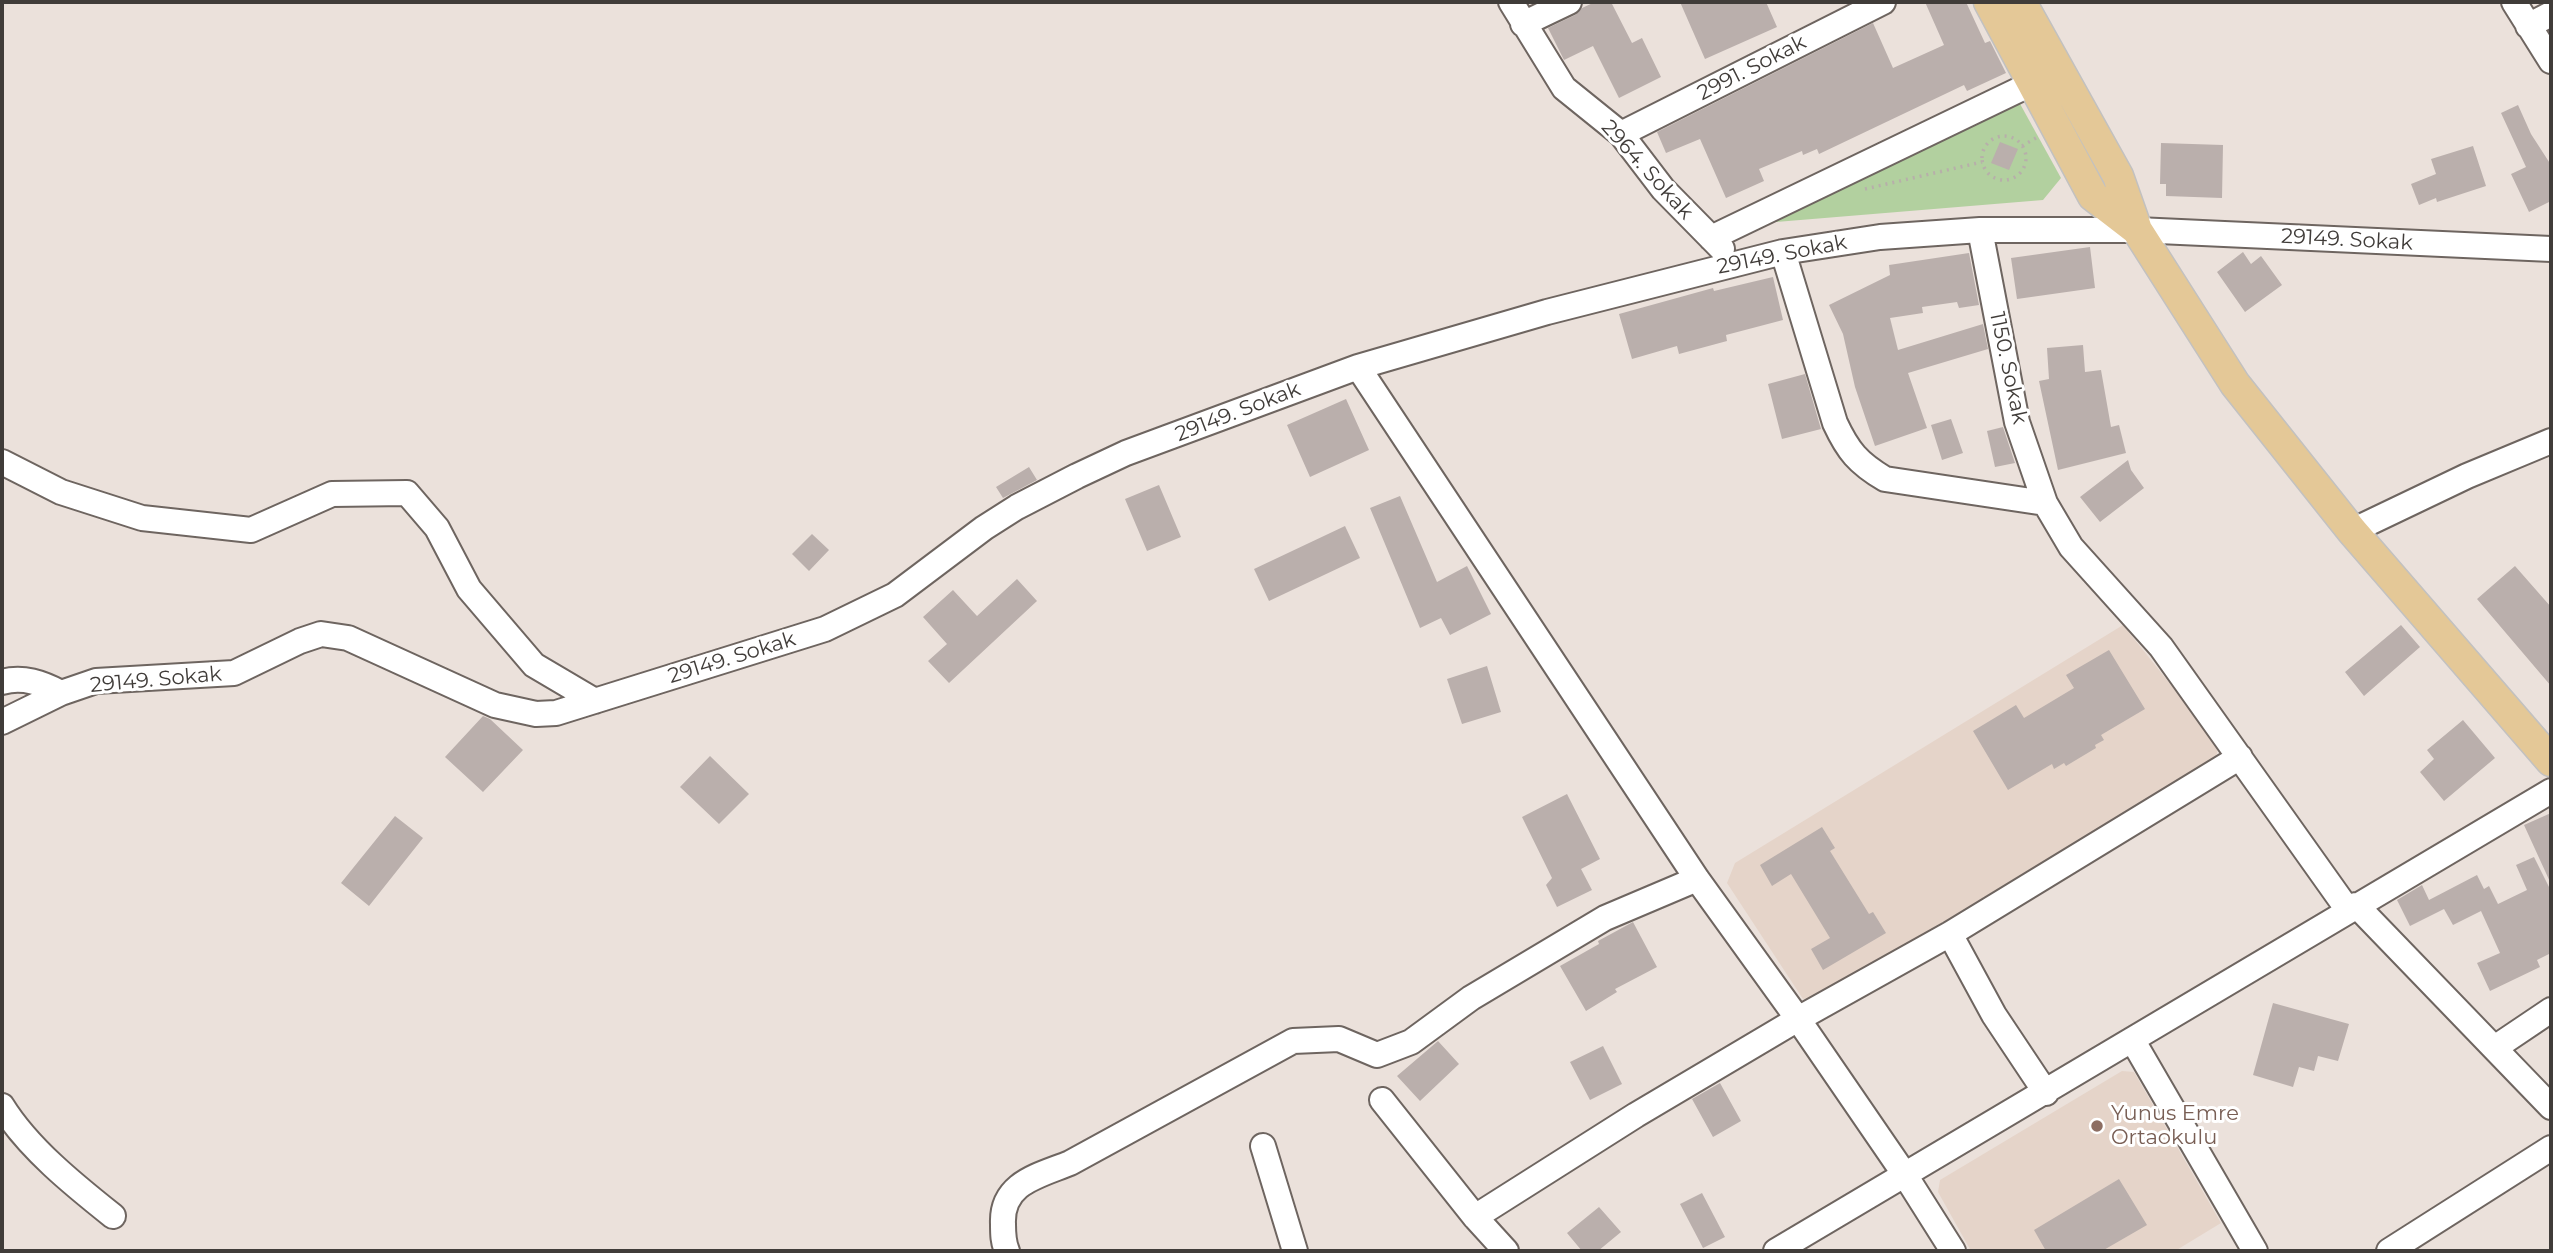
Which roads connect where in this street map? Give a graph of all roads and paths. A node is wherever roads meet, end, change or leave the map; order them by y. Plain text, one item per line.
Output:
1 (1511, 2) edge
2 (1569, 2) edge
3 (1883, 2) edge
4 (1989, 2) edge
5 (2021, 2) edge
6 (2514, 2) edge
7 (2551, 14) edge
8 (1522, 24) junction
9 (2528, 26) junction
10 (2551, 61) edge
11 (2033, 83) junction
12 (1621, 134) junction
13 (1982, 162) junction
14 (1855, 191) dead end
15 (1980, 230) junction
16 (2137, 230) junction
17 (1711, 238) junction
18 (2551, 249) edge
19 (1783, 252) junction
20 (1735, 264) junction
21 (1357, 367) junction
22 (2551, 440) edge
23 (2, 462) edge
24 (2045, 503) junction
25 (2352, 531) junction
26 (2, 682) edge
27 (61, 693) junction
28 (595, 701) junction
29 (2, 722) edge
30 (2240, 757) junction
31 (2551, 761) edge
32 (2551, 791) edge
33 (1697, 879) junction
34 (2352, 908) junction
35 (1950, 934) junction
36 (2551, 1010) edge
37 (1798, 1018) junction
38 (2133, 1041) junction
39 (2496, 1047) junction
40 (2046, 1093) junction
41 (1382, 1100) dead end
42 (2, 1106) edge
43 (2551, 1107) edge
44 (1263, 1146) dead end
45 (2551, 1148) edge
46 (1905, 1175) junction
47 (113, 1216) dead end
48 (1475, 1217) junction
49 (1007, 1251) edge
50 (1295, 1251) edge
51 (1506, 1251) edge
52 (1776, 1251) edge
53 (1953, 1251) edge
54 (2255, 1251) edge
55 (2389, 1251) edge

1 - 8 street, 2964. Sokak
2 - 8 street
3 - 12 street, 2991. Sokak
4 - 11 main road
5 - 16 main road
6 - 9 street
7 - 9 street
8 - 12 street, 2964. Sokak
9 - 10 street
11 - 16 main road
11 - 17 street
12 - 17 street, 2964. Sokak
13 - 13 path
13 - 14 path
15 - 16 street, 29149. Sokak
15 - 19 street, 29149. Sokak
15 - 24 street, 1150. Sokak
16 - 18 street, 29149. Sokak
16 - 25 main road
17 - 20 street, 2964. Sokak
19 - 20 street, 29149. Sokak
19 - 24 street
20 - 21 street, 29149. Sokak
21 - 28 street, 29149. Sokak
21 - 33 street
22 - 25 street
23 - 28 street
24 - 30 street, 1150. Sokak
25 - 31 main road
26 - 27 street
27 - 28 street, 29149. Sokak
27 - 29 street, 29149. Sokak
30 - 34 street, 1150. Sokak
30 - 35 street
32 - 34 street
33 - 37 street
33 - 49 street
34 - 38 street
34 - 39 street, 1150. Sokak
35 - 37 street
35 - 40 street
36 - 39 street
37 - 46 street
37 - 48 street
38 - 40 street
38 - 54 street
39 - 43 street, 1150. Sokak
40 - 46 street
41 - 48 street
42 - 47 street
44 - 50 street
45 - 55 street
46 - 52 street
46 - 53 street
48 - 51 street

